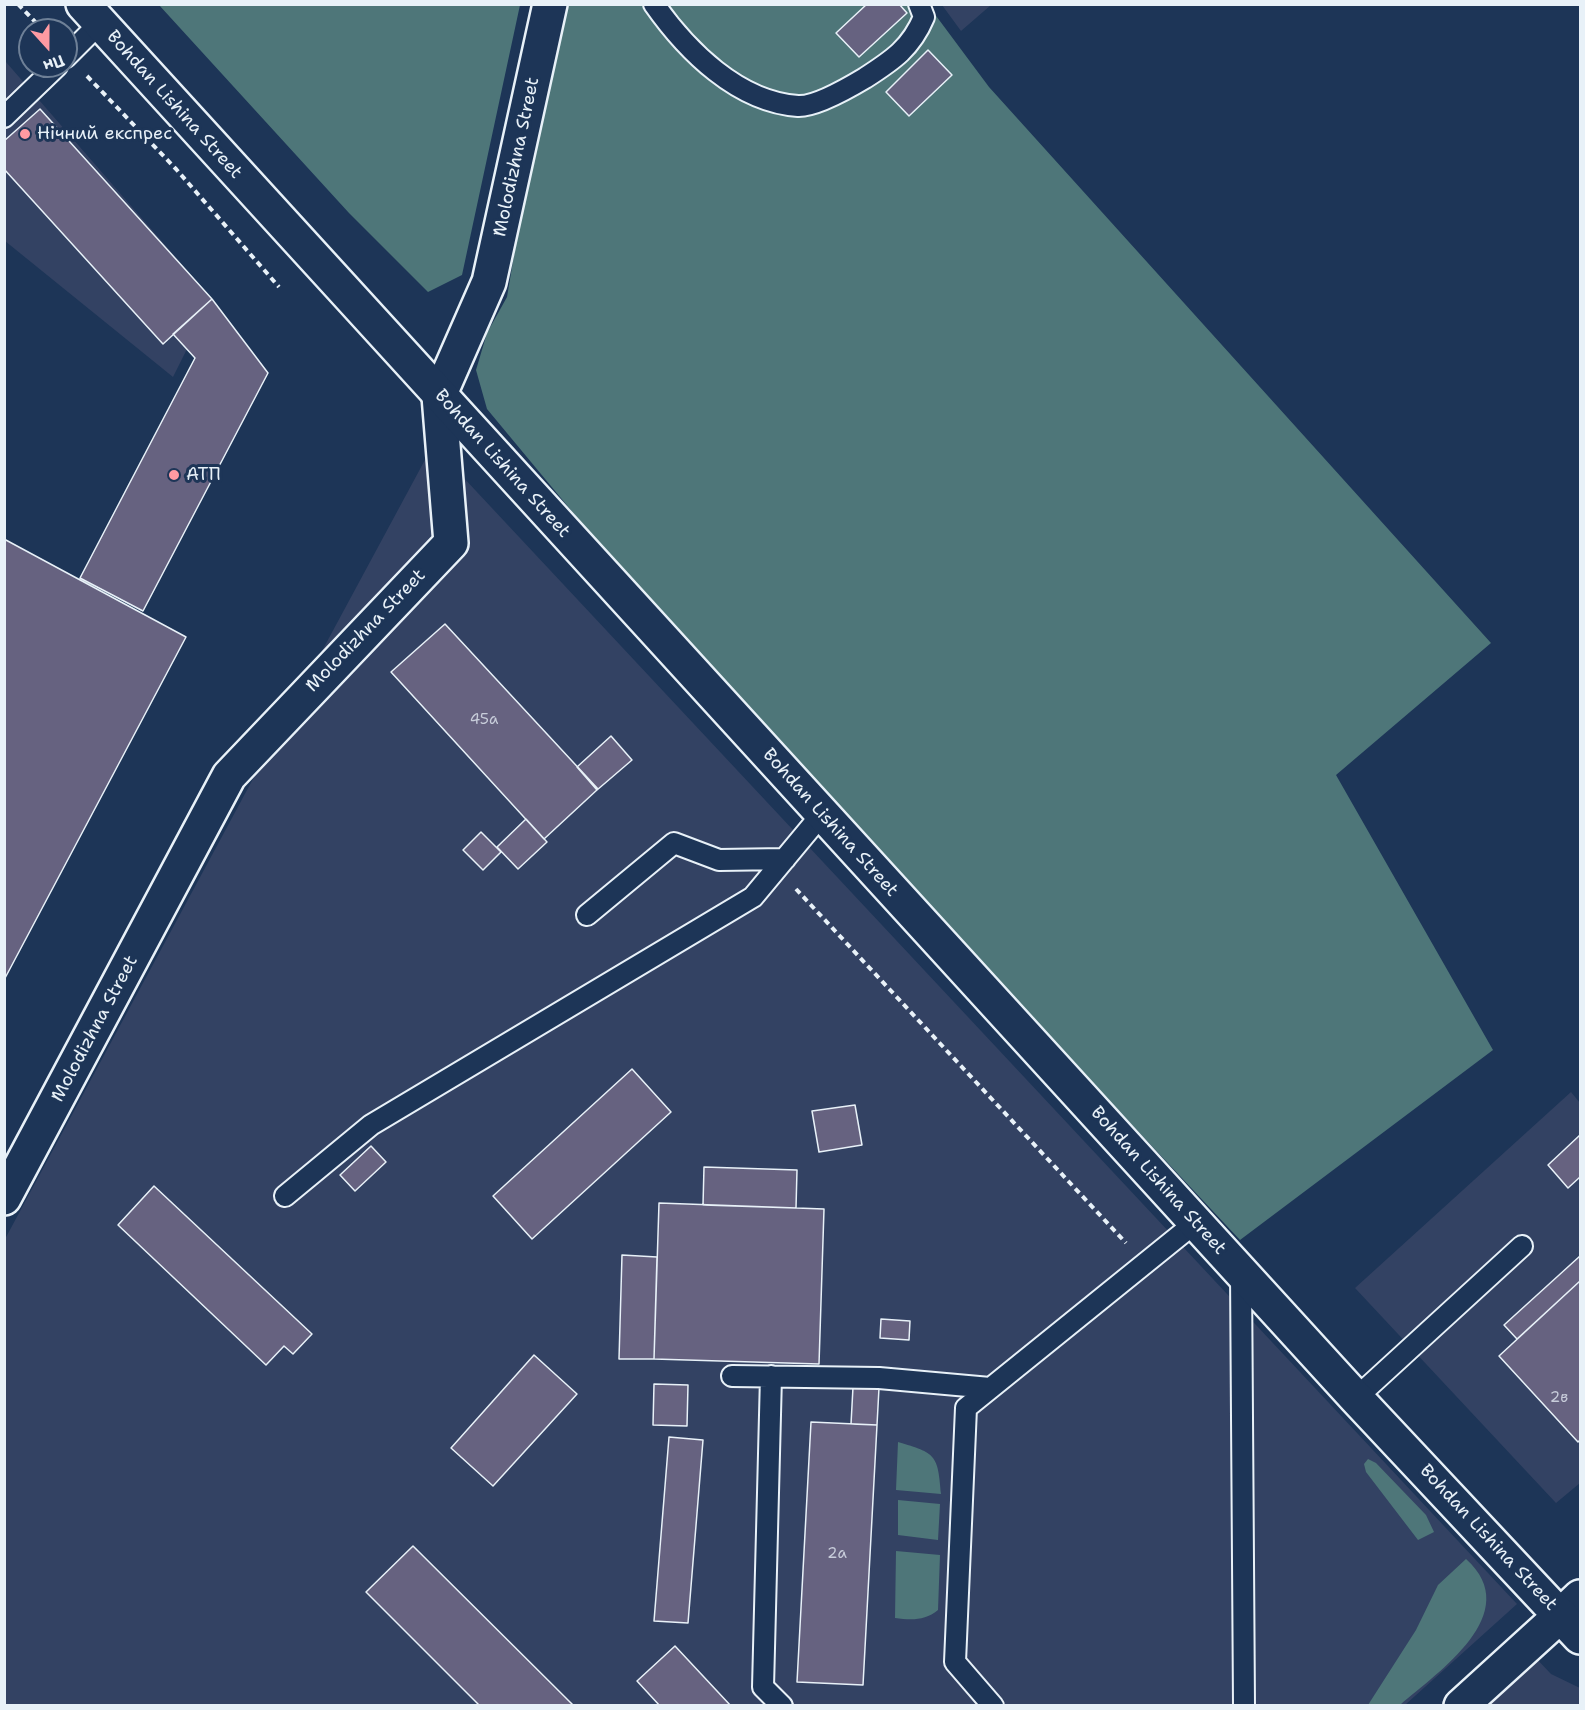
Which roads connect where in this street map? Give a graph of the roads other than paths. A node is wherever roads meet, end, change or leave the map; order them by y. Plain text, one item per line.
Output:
1 (550, 4) edge
2 (654, 4) edge
3 (919, 4) edge
4 (92, 14) edge
5 (78, 36) edge
6 (44, 78) edge
7 (4, 117) edge
8 (439, 396) junction
9 (822, 814) junction
10 (781, 863) junction
11 (587, 915) dead end
12 (285, 1196) dead end
13 (4, 1198) edge
14 (1195, 1222) junction
15 (1522, 1246) dead end
16 (1241, 1273) junction
17 (732, 1376) dead end
18 (771, 1376) junction
19 (990, 1388) junction
20 (1356, 1398) junction
21 (1574, 1616) edge
22 (782, 1706) edge
23 (993, 1706) edge
24 (1244, 1706) edge
25 (1461, 1706) edge

1 - 8 main road, Molodizhna Street
2 - 3 lane
4 - 5 lane
4 - 8 main road, Bohdan Lishina Street
6 - 7 lane
8 - 9 main road, Bohdan Lishina Street
8 - 13 main road, Molodizhna Street
9 - 10 lane
9 - 14 main road, Bohdan Lishina Street
10 - 11 lane
10 - 12 lane
14 - 16 main road, Bohdan Lishina Street
14 - 19 lane
15 - 20 lane
16 - 20 main road, Bohdan Lishina Street
16 - 24 lane
17 - 18 lane
18 - 19 lane
18 - 22 lane
19 - 23 lane
20 - 21 main road, Bohdan Lishina Street
21 - 25 main road

